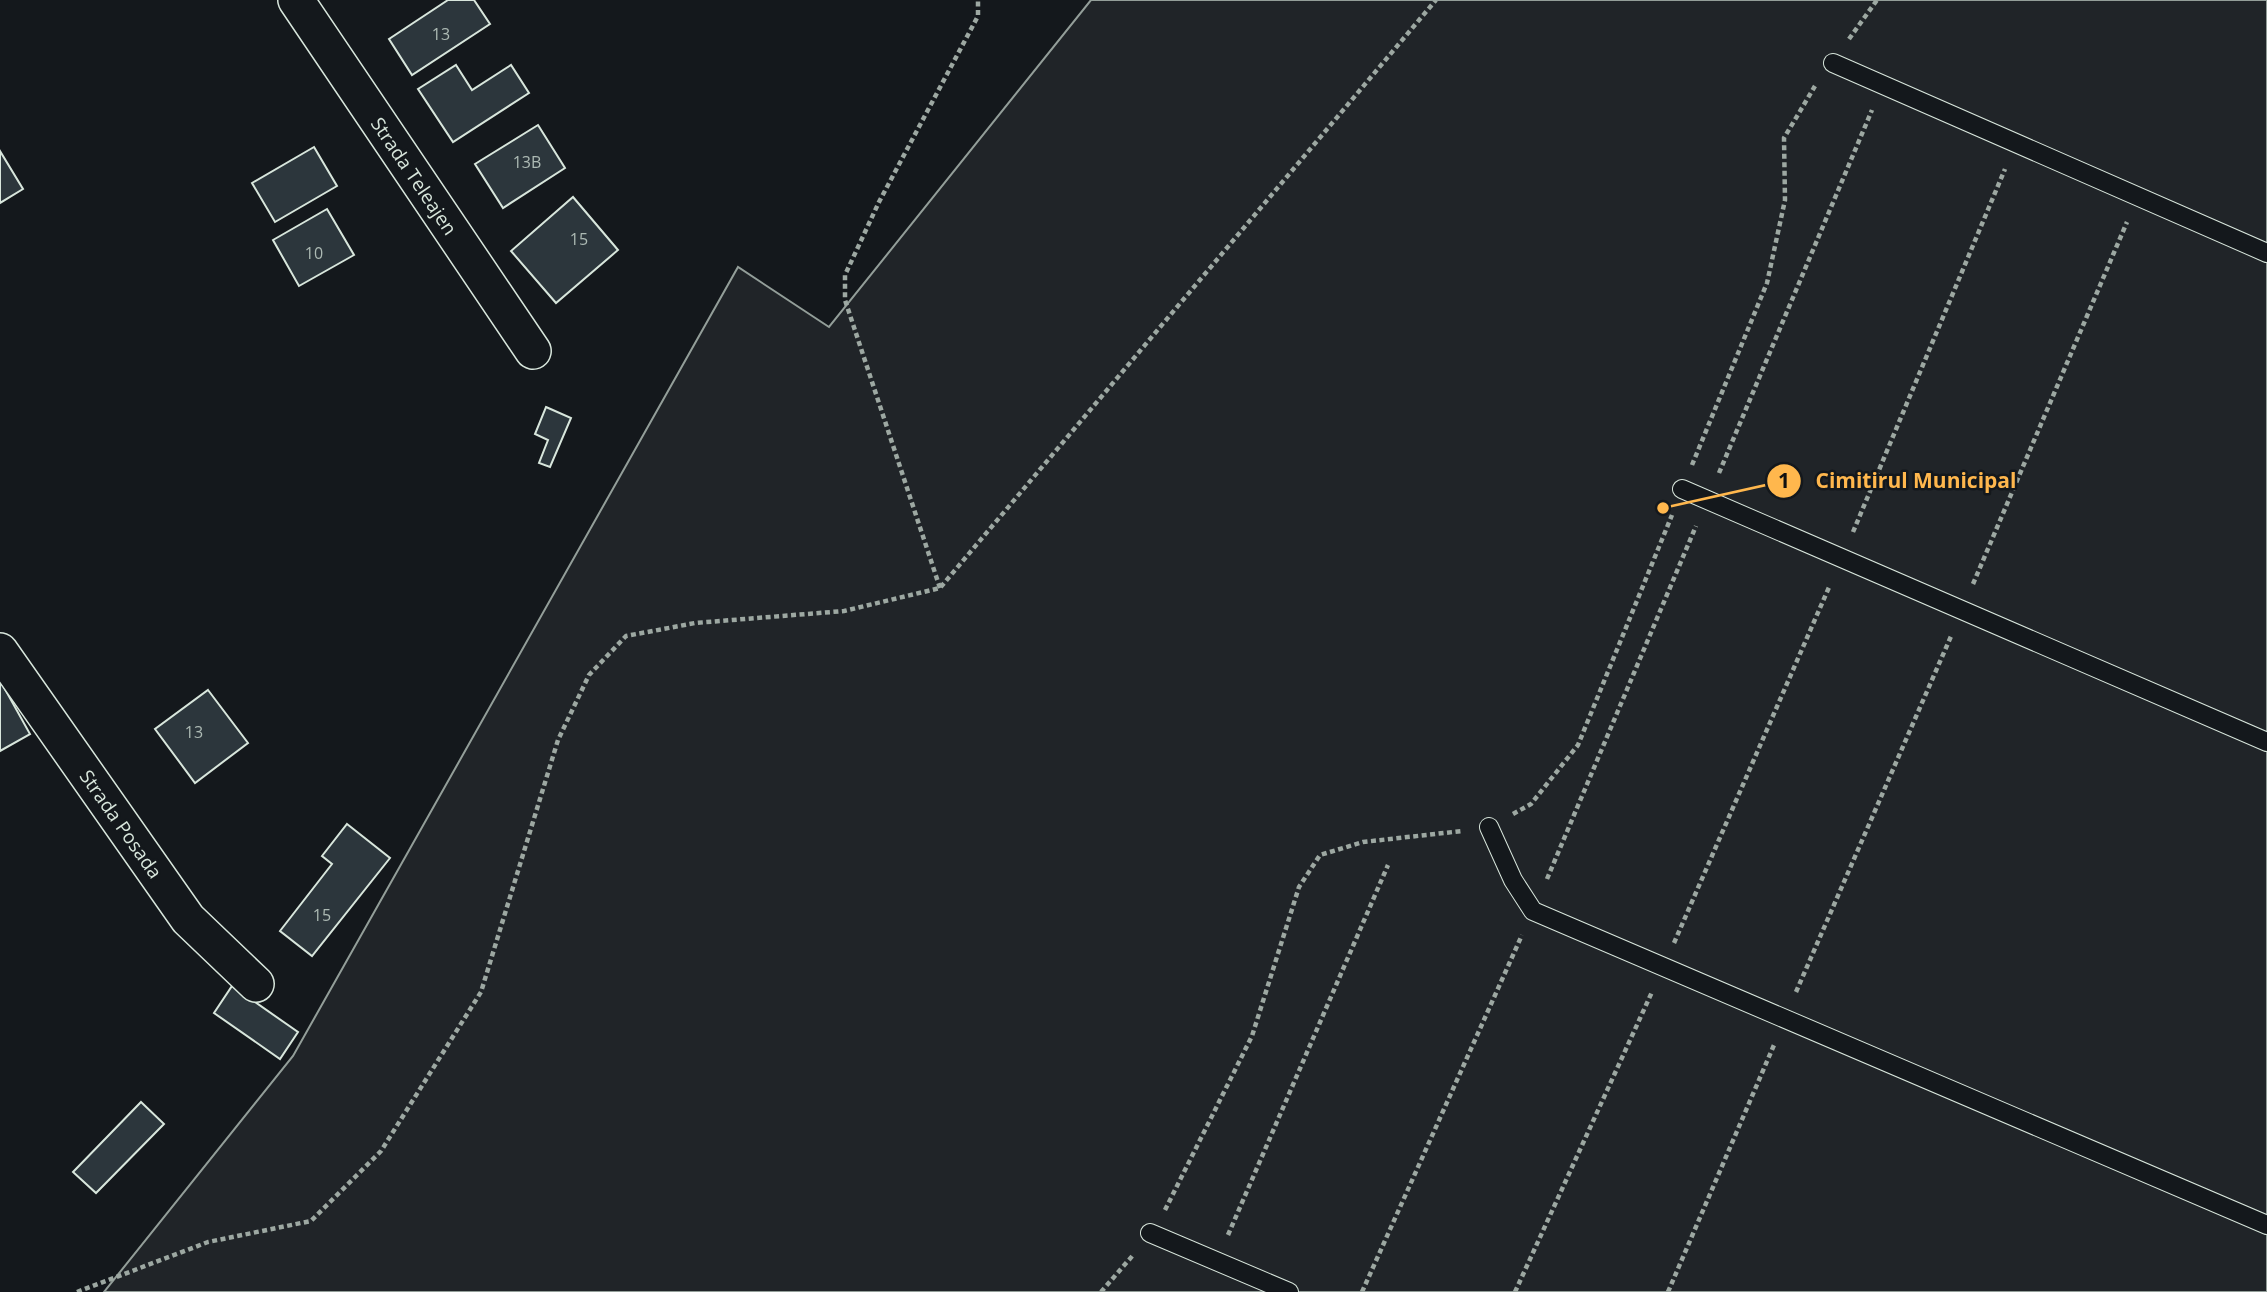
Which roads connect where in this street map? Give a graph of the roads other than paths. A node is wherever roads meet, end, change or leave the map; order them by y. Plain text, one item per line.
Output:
1 (296, 0) edge
2 (1833, 63) road end
3 (2267, 253) edge
4 (533, 351) dead end
5 (1682, 489) road end
6 (0, 651) edge
7 (2267, 742) edge
8 (1489, 827) road end
9 (256, 984) dead end
10 (2267, 1226) edge
11 (1150, 1233) road end
12 (1289, 1292) edge

1 - 4 street, Strada Teleajen
2 - 3 lane
5 - 7 lane
6 - 9 street, Strada Posada
8 - 10 lane
11 - 12 lane

